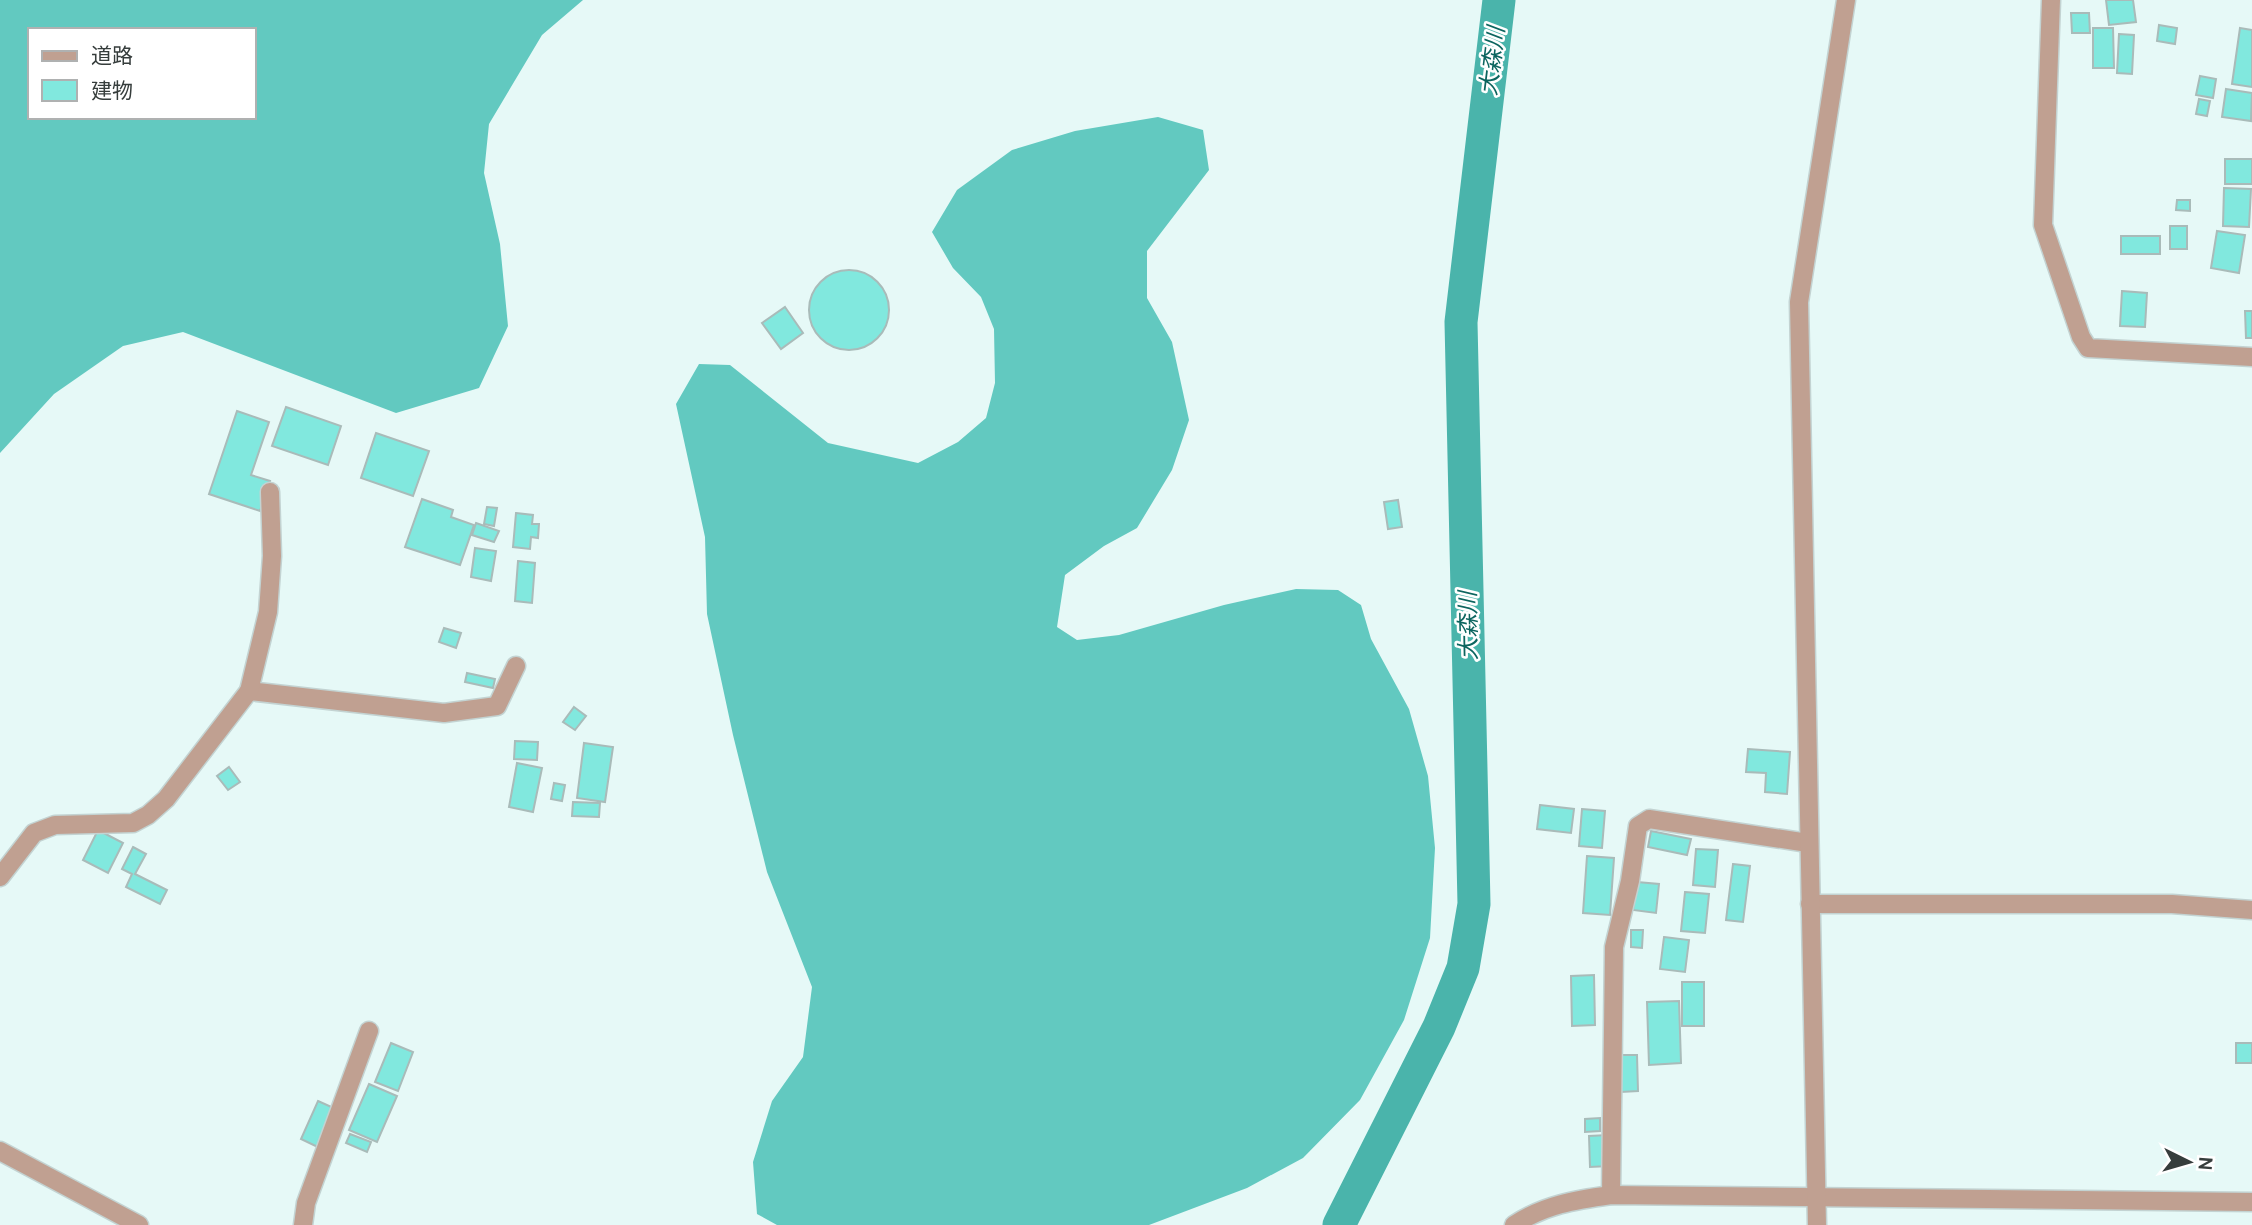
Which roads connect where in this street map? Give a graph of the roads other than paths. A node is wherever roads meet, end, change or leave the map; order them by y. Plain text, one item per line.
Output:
1 (1846, 0) edge
2 (2051, 0) edge
3 (2252, 356) edge
4 (270, 492) dead end
5 (516, 666) dead end
6 (249, 691) junction
7 (1808, 843) junction
8 (0, 877) edge
9 (1810, 904) junction
10 (2252, 910) edge
11 (369, 1031) dead end
12 (0, 1151) edge
13 (1611, 1195) junction
14 (1817, 1196) junction
15 (2252, 1202) edge
16 (139, 1225) edge
17 (303, 1225) edge
18 (1514, 1225) edge
19 (1817, 1225) edge

1 - 7 street
2 - 3 street
4 - 6 street
5 - 6 street
6 - 8 street
7 - 9 street
7 - 13 street
9 - 10 street
9 - 14 street
11 - 17 street
12 - 16 street
13 - 14 street
13 - 18 street
14 - 15 street
14 - 19 street

